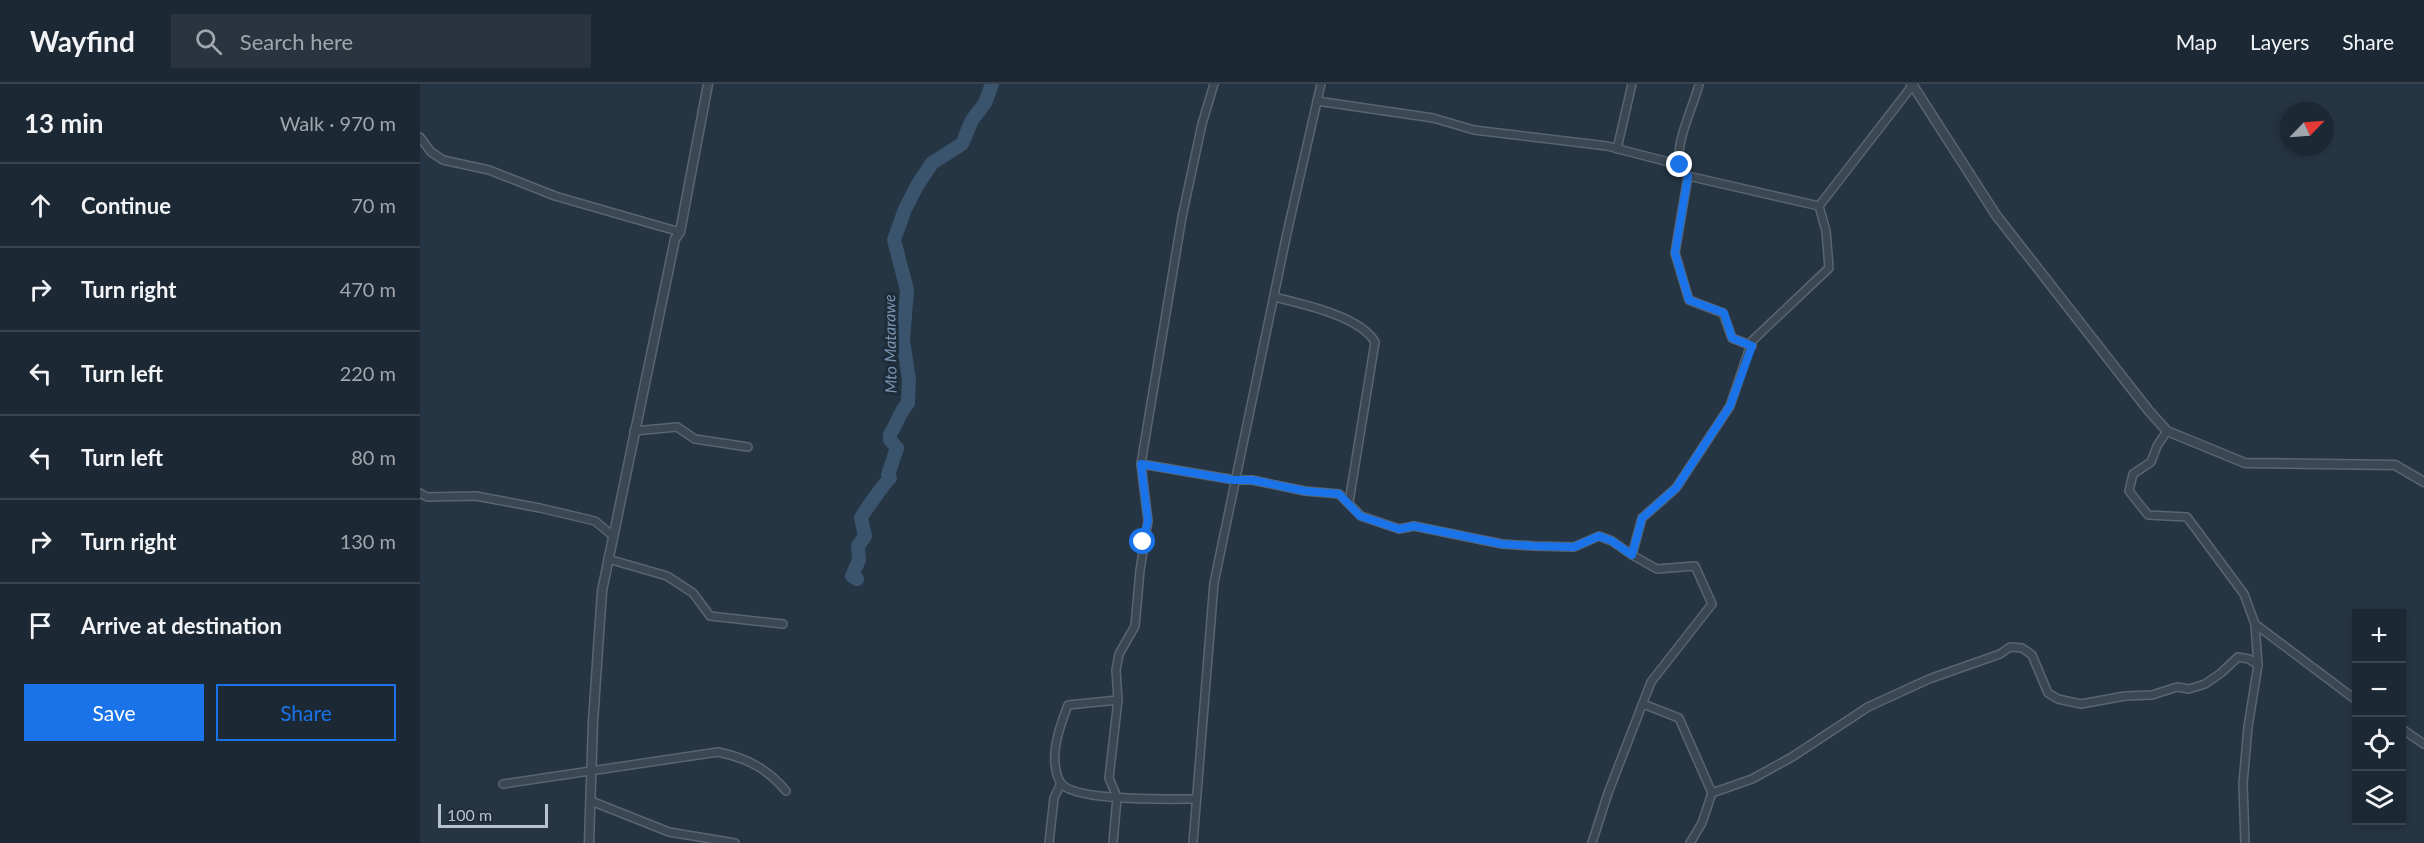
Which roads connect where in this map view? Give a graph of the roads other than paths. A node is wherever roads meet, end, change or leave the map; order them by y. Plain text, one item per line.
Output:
1 (708, 84) edge
2 (1214, 84) edge
3 (1321, 84) edge
4 (1632, 84) edge
5 (1699, 84) edge
6 (1911, 85) edge
7 (1317, 101) junction
8 (420, 136) edge
9 (1617, 148) junction
10 (1680, 165) junction
11 (1688, 176) junction
12 (1818, 206) junction
13 (680, 232) junction
14 (1274, 297) junction
15 (1752, 346) junction
16 (634, 431) junction
17 (2167, 431) junction
18 (748, 447) dead end
19 (1141, 464) junction
20 (1234, 480) junction
21 (2424, 482) edge
22 (420, 494) edge
23 (1349, 502) junction
24 (613, 536) junction
25 (1632, 555) junction
26 (608, 560) junction
27 (783, 624) dead end
28 (2255, 624) junction
29 (2258, 665) junction
30 (2352, 696) edge
31 (1118, 700) junction
32 (1643, 704) junction
33 (2406, 732) edge
34 (2424, 744) edge
35 (592, 770) junction
36 (1061, 783) junction
37 (503, 784) dead end
38 (786, 791) dead end
39 (1712, 793) junction
40 (1117, 797) junction
41 (1196, 800) junction
42 (591, 801) junction
43 (589, 843) edge
44 (735, 843) edge
45 (1048, 843) edge
46 (1113, 843) edge
47 (1193, 843) edge
48 (1592, 843) edge
49 (1690, 843) edge
50 (2245, 843) edge

1 - 13 street
2 - 19 street
3 - 7 street
4 - 9 street
5 - 10 street
6 - 12 street
6 - 17 street
7 - 9 street
7 - 14 street
8 - 13 street
9 - 10 street
10 - 11 street
11 - 12 street
11 - 15 street
12 - 15 street
13 - 16 street
14 - 20 street
14 - 23 street
15 - 25 street
16 - 18 street
16 - 24 street
17 - 21 street
17 - 28 street
19 - 20 street
19 - 31 street
20 - 23 street
20 - 41 street
22 - 24 street
23 - 25 street
24 - 26 street
25 - 32 street
26 - 27 street
26 - 35 street
28 - 29 street
28 - 30 street
29 - 39 street
29 - 50 street
31 - 36 street
31 - 40 street
32 - 39 street
32 - 48 street
33 - 34 street
35 - 37 street
35 - 38 street
35 - 42 street
36 - 40 street
36 - 45 street
39 - 49 street
40 - 41 street
40 - 46 street
41 - 47 street
42 - 43 street
42 - 44 street

